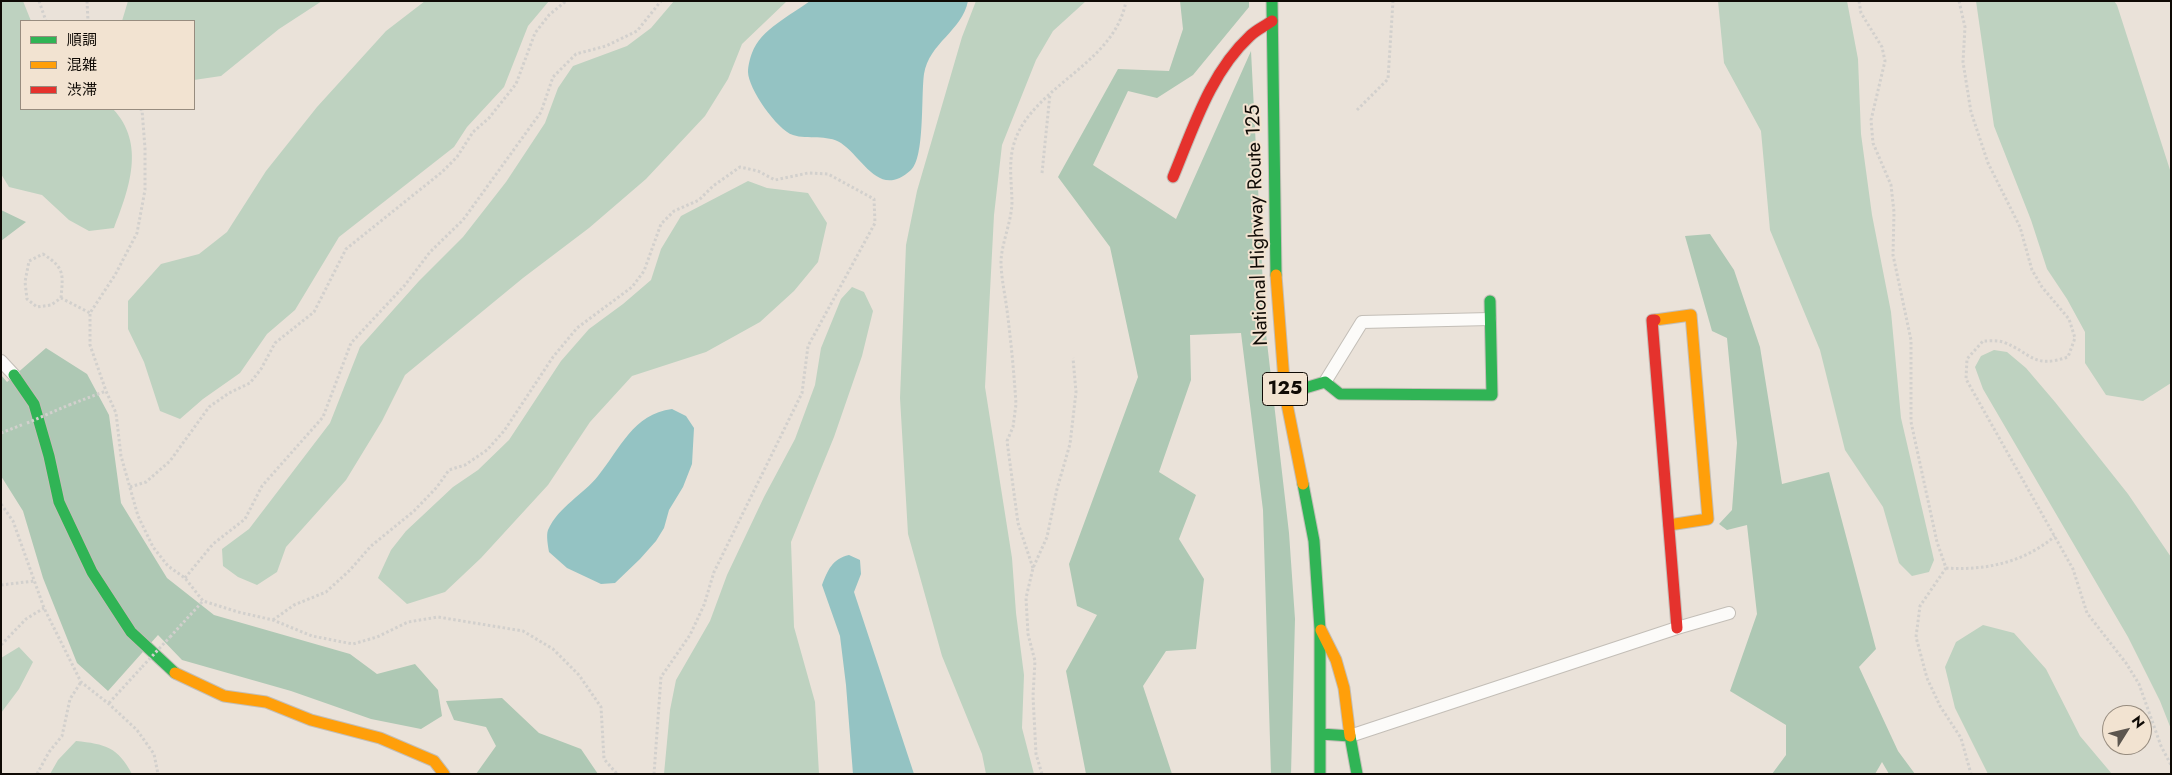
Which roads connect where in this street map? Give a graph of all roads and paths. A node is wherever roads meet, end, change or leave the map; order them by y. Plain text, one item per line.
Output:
1 (39, 1) edge
2 (87, 1) edge
3 (566, 1) edge
4 (661, 1) edge
5 (1126, 1) edge
6 (1272, 1) edge
7 (1393, 1) edge
8 (1859, 1) edge
9 (1959, 1) edge
10 (46, 20) edge
11 (88, 20) edge
12 (1272, 21) junction
13 (1050, 94) junction
14 (142, 110) edge
15 (1357, 110) dead end
16 (1042, 173) dead end
17 (1172, 177) dead end
18 (61, 298) junction
19 (1490, 301) dead end
20 (90, 313) junction
21 (1490, 319) junction
22 (1073, 358) dead end
23 (1, 361) edge
24 (14, 375) joint
25 (1325, 382) junction
26 (106, 391) junction
27 (1285, 394) junction
28 (1, 433) edge
29 (130, 487) junction
30 (1, 504) edge
31 (1669, 525) junction
32 (2055, 536) junction
33 (1033, 568) junction
34 (1946, 568) junction
35 (185, 578) junction
36 (34, 581) junction
37 (1, 585) edge
38 (203, 601) junction
39 (44, 608) junction
40 (1729, 613) dead end
41 (273, 620) junction
42 (1677, 628) junction
43 (1320, 629) junction
44 (1, 645) edge
45 (81, 682) junction
46 (109, 704) junction
47 (1321, 734) junction
48 (1350, 736) junction
49 (2171, 765) edge
50 (37, 774) edge
51 (158, 774) edge
52 (444, 774) edge
53 (617, 774) edge
54 (654, 774) edge
55 (1042, 774) edge
56 (1320, 774) edge
57 (1357, 774) edge
58 (1971, 774) edge

1 - 10 path
2 - 11 path
3 - 29 path
4 - 35 path
5 - 13 path
6 - 12 main road, National Highway Route 125 / 125
7 - 15 path
8 - 34 path
9 - 32 path
12 - 17 main road
12 - 27 main road, National Highway Route 125 / 125
13 - 16 path
13 - 33 path
14 - 20 path
18 - 18 path
18 - 20 path
19 - 21 main road
20 - 26 path
21 - 25 street
21 - 25 main road
22 - 33 path
23 - 24 street
24 - 52 main road
25 - 27 main road
26 - 28 path, bridge
26 - 29 path
27 - 43 main road, National Highway Route 125 / 125
29 - 35 path
30 - 36 path
31 - 31 main road
31 - 42 main road
32 - 34 path
32 - 49 path
33 - 55 path
34 - 58 path
35 - 38 path
36 - 37 path
36 - 39 path
38 - 41 path
38 - 46 path, bridge
39 - 44 path
39 - 45 path
40 - 42 street
41 - 53 path
41 - 54 path
42 - 48 street
43 - 47 main road, National Highway Route 125 / 125
43 - 48 main road
45 - 46 path
45 - 50 path
46 - 51 path
47 - 48 main road
47 - 56 main road, National Highway Route 125 / 125
48 - 57 main road

